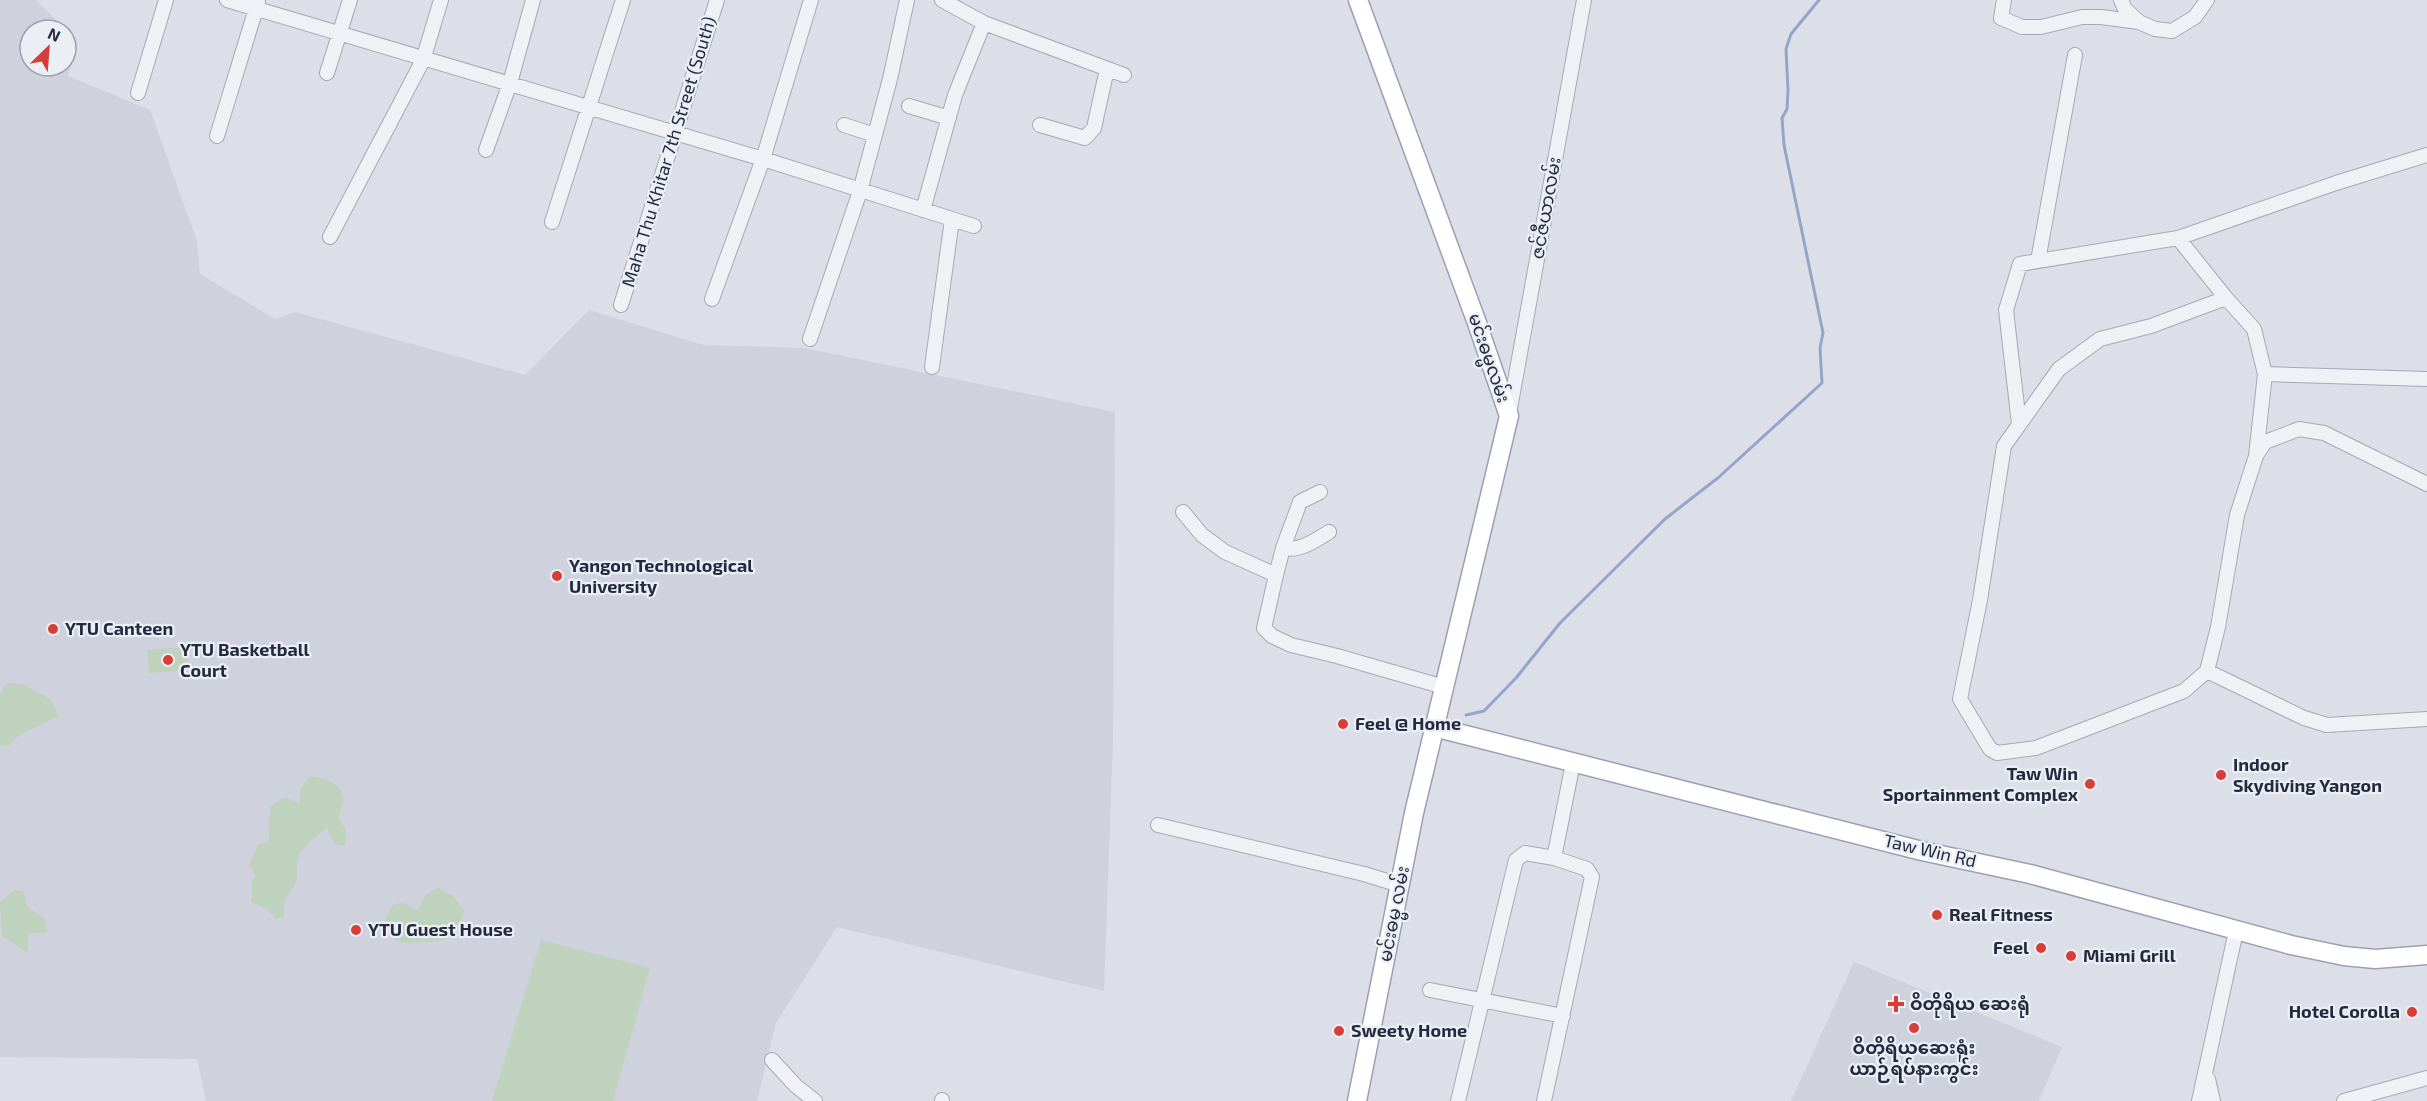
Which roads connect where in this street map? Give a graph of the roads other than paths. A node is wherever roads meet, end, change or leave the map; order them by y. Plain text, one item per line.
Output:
1 (166, 0) edge
2 (227, 0) edge
3 (350, 0) edge
4 (441, 0) edge
5 (533, 0) edge
6 (623, 0) edge
7 (717, 0) edge
8 (811, 0) edge
9 (907, 0) edge
10 (942, 0) edge
11 (1358, 0) edge
12 (1584, 0) edge
13 (2004, 0) edge
14 (2121, 0) edge
15 (2207, 0) edge
16 (257, 4) edge
17 (2139, 22) junction
18 (984, 23) junction
19 (339, 34) junction
20 (2075, 56) dead end
21 (423, 60) junction
22 (1107, 69) junction
23 (327, 73) dead end
24 (1125, 75) dead end
25 (510, 83) junction
26 (138, 93) dead end
27 (909, 106) dead end
28 (589, 107) junction
29 (949, 118) junction
30 (844, 124) dead end
31 (1040, 125) dead end
32 (676, 134) junction
33 (875, 135) junction
34 (217, 136) dead end
35 (486, 150) dead end
36 (2427, 155) edge
37 (763, 159) junction
38 (860, 191) junction
39 (923, 210) junction
40 (952, 219) junction
41 (552, 222) dead end
42 (974, 226) dead end
43 (330, 237) dead end
44 (2178, 238) junction
45 (2038, 261) junction
46 (2226, 298) junction
47 (712, 299) dead end
48 (621, 305) dead end
49 (810, 339) dead end
50 (932, 367) dead end
51 (2265, 374) junction
52 (2427, 379) edge
53 (1509, 416) junction
54 (2019, 424) junction
55 (2256, 456) junction
56 (2427, 484) edge
57 (1320, 492) dead end
58 (1183, 512) dead end
59 (1329, 532) dead end
60 (1284, 548) junction
61 (1276, 575) junction
62 (2207, 671) junction
63 (1444, 687) junction
64 (2427, 719) edge
65 (1434, 727) junction
66 (1573, 763) junction
67 (1158, 825) dead end
68 (1554, 858) junction
69 (1400, 885) junction
70 (2236, 931) junction
71 (2427, 955) edge
72 (1430, 990) dead end
73 (1484, 999) junction
74 (1563, 1016) junction
75 (772, 1060) dead end
76 (2207, 1065) junction
77 (2427, 1078) edge
78 (815, 1101) edge
79 (1358, 1101) edge
80 (1458, 1101) edge
81 (1544, 1101) edge
82 (2199, 1101) edge
83 (2212, 1101) edge
84 (2344, 1101) edge

1 - 26 street
2 - 16 street
3 - 19 street
4 - 21 street
5 - 25 street
6 - 28 street
7 - 32 street, Maha Thu Khitar 7th Street (South)
8 - 37 street
9 - 33 street
10 - 18 street
11 - 53 main road, မင်းဓမ္မလမ်း
12 - 53 street, ဇင်ဇီယာလမ်း
13 - 17 street
14 - 17 street
15 - 17 street
16 - 19 street
16 - 34 street
18 - 22 street
18 - 29 street
19 - 21 street
19 - 23 street
20 - 45 street
21 - 25 street
21 - 43 street
22 - 24 street
22 - 31 street
25 - 28 street
25 - 35 street
27 - 29 street
28 - 32 street
28 - 41 street
29 - 39 street
30 - 33 street
32 - 37 street
32 - 48 street, Maha Thu Khitar 7th Street (South)
33 - 38 street
36 - 44 street
37 - 38 street
37 - 47 street
38 - 39 street
38 - 49 street
39 - 40 street
40 - 42 street
40 - 50 street
44 - 45 street
44 - 46 street
45 - 54 street
46 - 51 street
46 - 54 street
51 - 52 street
51 - 55 street
53 - 63 main road, မင်းဓမ္မလမ်း
54 - 62 street
55 - 56 street
55 - 62 street
57 - 60 street
58 - 61 street
59 - 60 street
60 - 61 street
61 - 63 street
62 - 64 street
63 - 65 main road, မင်းဓမ္မလမ်း
65 - 66 main road, Taw Win Rd
65 - 69 main road, မင်းဓမ္မ လမ်း
66 - 68 street
66 - 70 main road, Taw Win Rd
67 - 69 street
68 - 73 street
68 - 74 street
69 - 79 main road, မင်းဓမ္မ လမ်း
70 - 71 main road, Taw Win Rd
70 - 76 street
72 - 73 street
73 - 74 street
73 - 80 street
74 - 81 street
75 - 78 street
76 - 82 street
76 - 83 street
77 - 84 street

